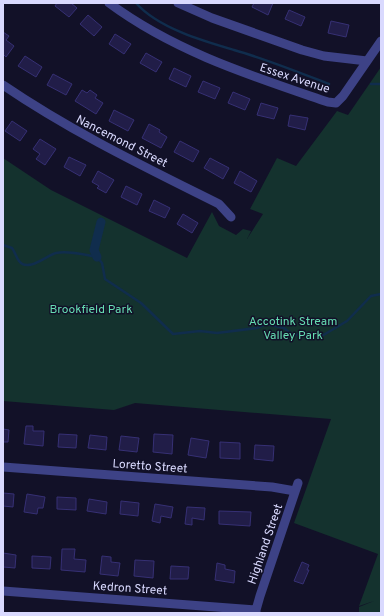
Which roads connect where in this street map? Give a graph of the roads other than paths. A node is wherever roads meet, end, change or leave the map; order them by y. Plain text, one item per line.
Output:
1 (109, 3) edge
2 (178, 3) edge
3 (381, 41) edge
4 (367, 61) junction
5 (3, 85) edge
6 (232, 217) dead end
7 (3, 467) edge
8 (297, 487) joint
9 (3, 591) edge
10 (256, 611) edge

1 - 4 street, Essex Avenue
2 - 4 street
3 - 4 street, Essex Avenue
5 - 6 street, Nancemond Street
7 - 8 street, Loretto Street
8 - 10 street, Highland Street
9 - 10 street, Kedron Street

